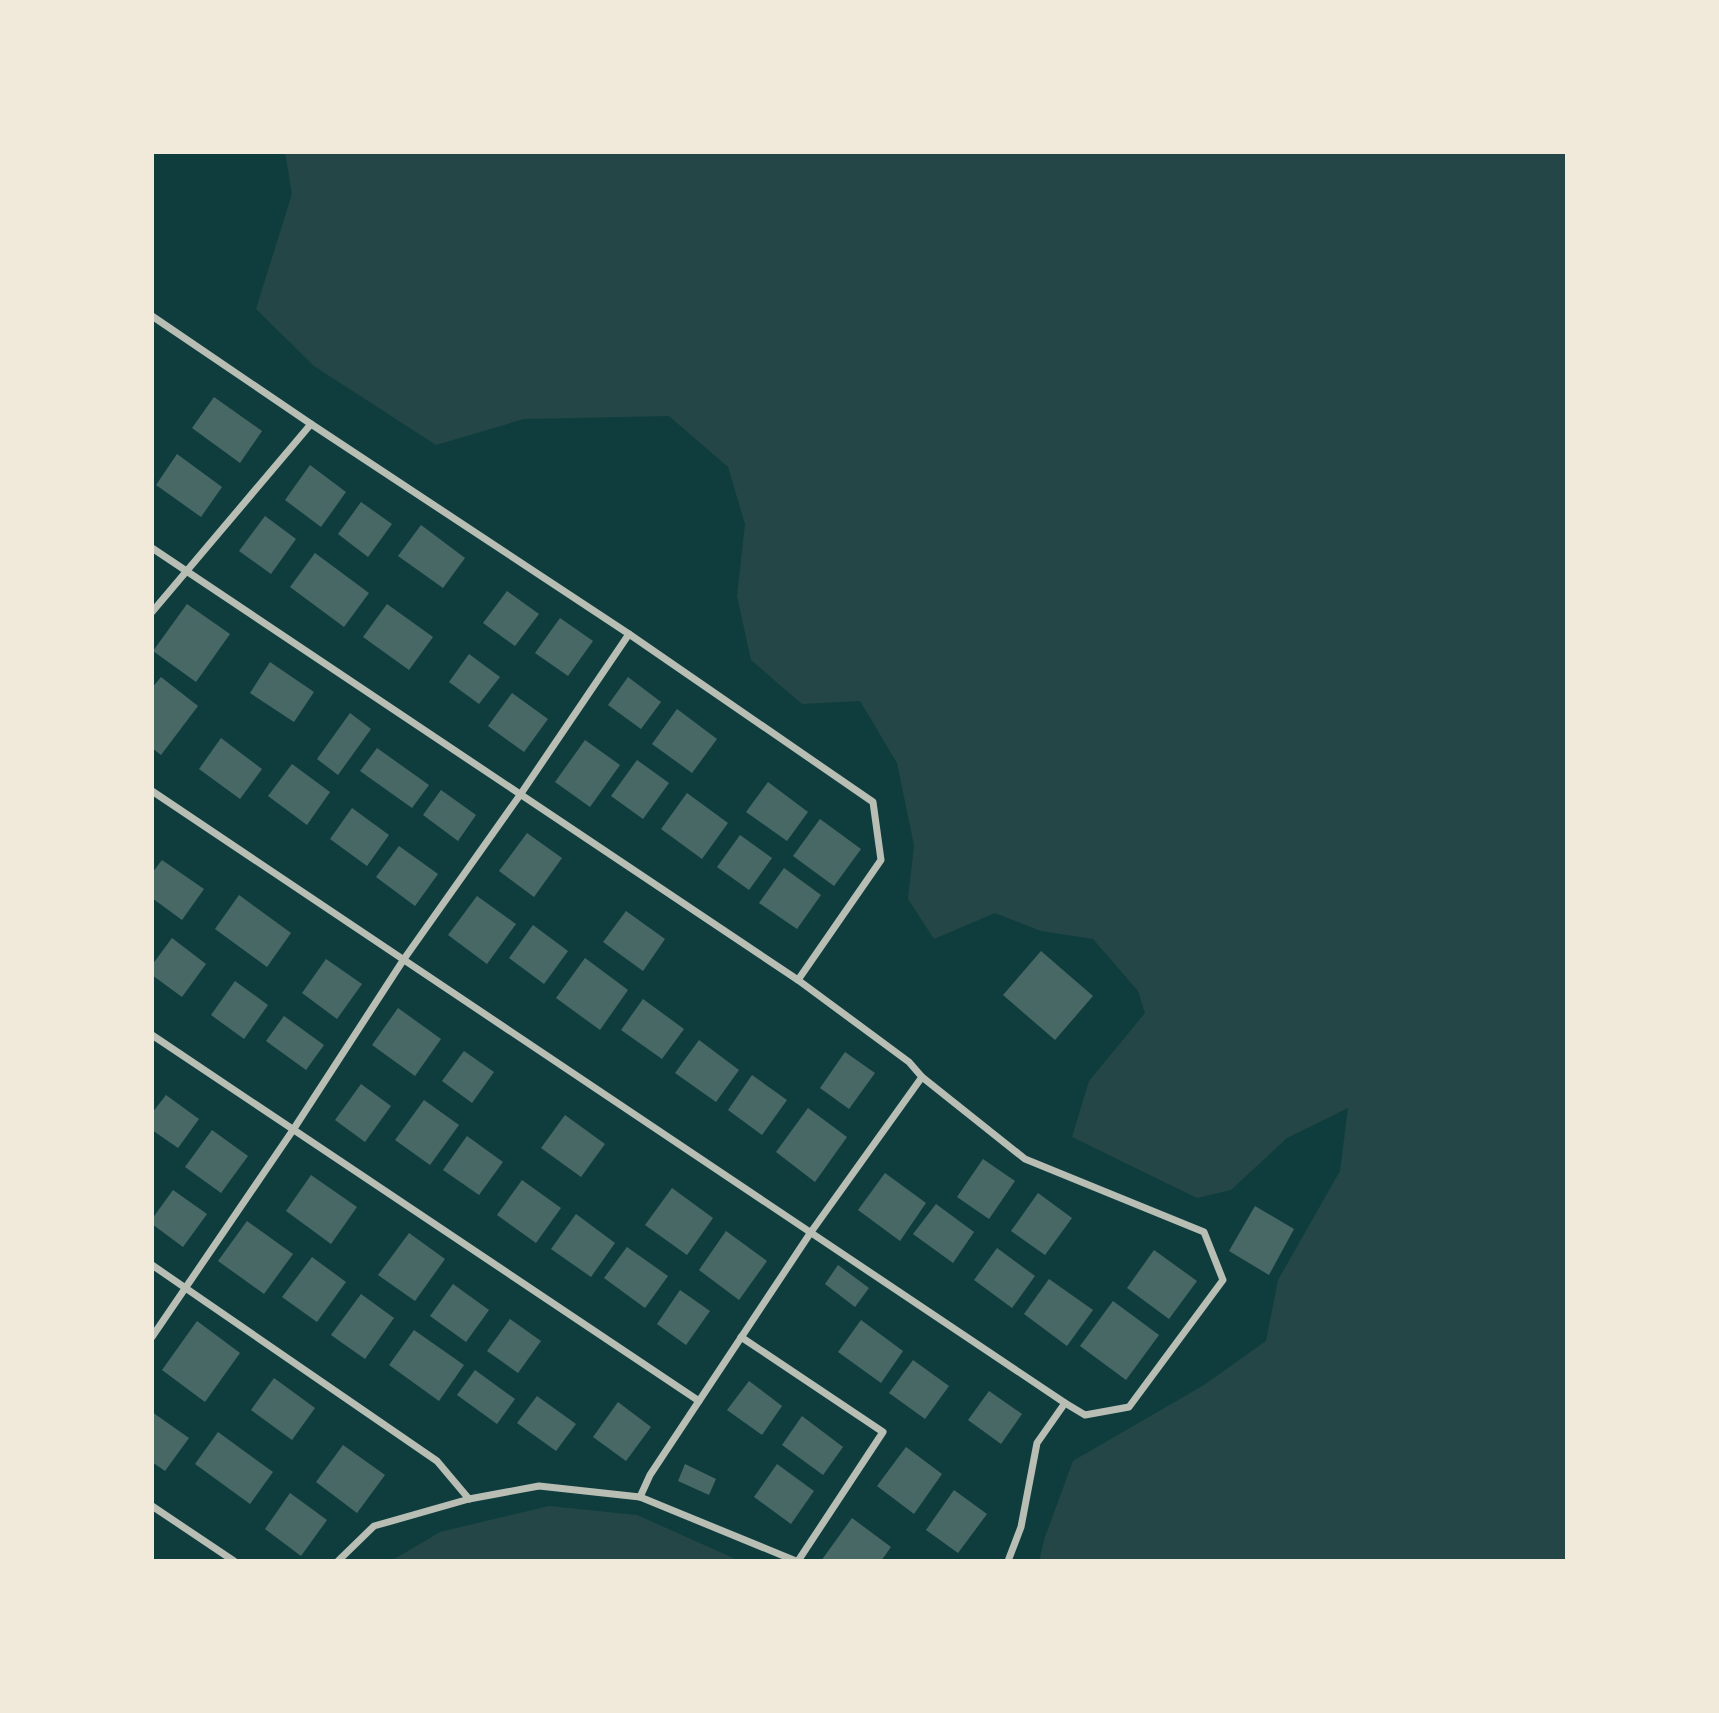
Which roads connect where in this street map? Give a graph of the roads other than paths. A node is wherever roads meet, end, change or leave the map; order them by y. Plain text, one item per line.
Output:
1 (152, 316) edge
2 (311, 424) junction
3 (152, 548) edge
4 (188, 572) junction
5 (152, 611) edge
6 (629, 634) junction
7 (152, 791) edge
8 (520, 795) junction
9 (404, 959) junction
10 (798, 980) junction
11 (152, 1035) edge
12 (922, 1077) junction
13 (293, 1130) junction
14 (811, 1232) junction
15 (152, 1265) edge
16 (185, 1288) junction
17 (152, 1336) edge
18 (741, 1336) junction
19 (699, 1401) junction
20 (1065, 1403) junction
21 (640, 1497) junction
22 (469, 1499) junction
23 (152, 1506) edge
24 (234, 1561) edge
25 (338, 1561) edge
26 (797, 1561) edge
27 (1008, 1561) edge

1 - 2 street
2 - 4 street
2 - 6 street
3 - 4 street
4 - 5 street
4 - 8 street
6 - 8 street
6 - 10 street
7 - 9 street
8 - 9 street
8 - 10 street
9 - 13 street
9 - 14 street
10 - 12 street
11 - 13 street
12 - 14 street
12 - 20 street
13 - 16 street
13 - 19 street
14 - 18 street
14 - 20 street
15 - 16 street
16 - 17 street
16 - 22 street
18 - 19 street
18 - 26 street
19 - 21 street
20 - 27 street
21 - 22 street
21 - 26 street
22 - 25 street
23 - 24 street

